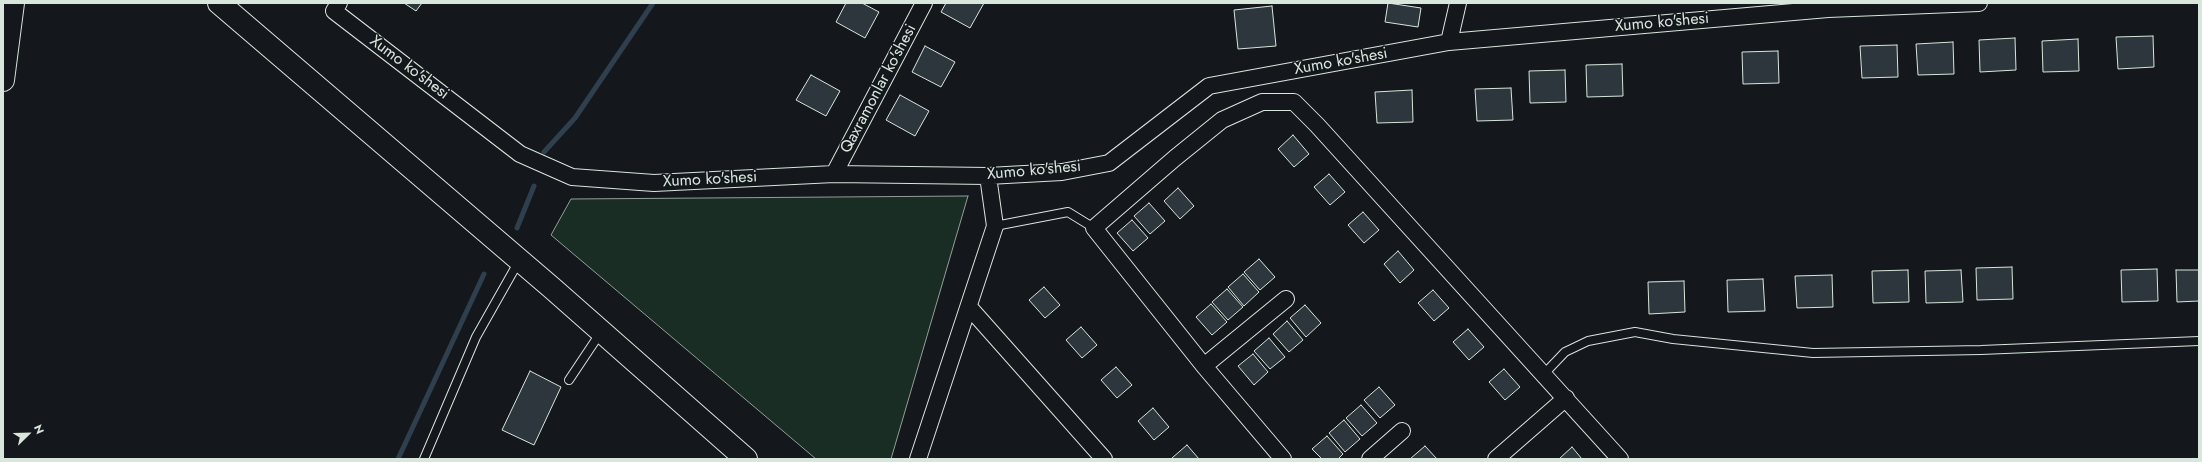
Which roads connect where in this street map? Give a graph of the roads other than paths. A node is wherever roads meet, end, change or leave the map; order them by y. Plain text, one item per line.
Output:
1 (13, 3) edge
2 (218, 3) edge
3 (924, 3) edge
4 (1458, 3) edge
5 (1979, 3) edge
6 (1828, 6) edge
7 (336, 7) edge
8 (1449, 42) junction
9 (3, 80) edge
10 (834, 174) junction
11 (988, 176) junction
12 (994, 226) junction
13 (1094, 228) junction
14 (519, 260) junction
15 (1286, 299) dead end
16 (969, 307) junction
17 (601, 331) junction
18 (2199, 341) edge
19 (1204, 366) junction
20 (1544, 374) junction
21 (569, 380) dead end
22 (1566, 398) junction
23 (1402, 431) dead end
24 (424, 459) edge
25 (746, 459) edge
26 (918, 459) edge
27 (1104, 459) edge
28 (1283, 459) edge
29 (1370, 459) edge
30 (1496, 459) edge
31 (1620, 459) edge

1 - 9 main road
2 - 14 main road
3 - 10 street, Qaxramonlar ko'shesi
4 - 8 street
5 - 6 street, Xumo ko'shesi
6 - 8 street, Xumo ko'shesi
7 - 10 street, Xumo ko'shesi
8 - 11 street, Xumo ko'shesi
10 - 11 street, Xumo ko'shesi
11 - 12 street
12 - 13 lane
12 - 16 street
13 - 19 street
13 - 20 street
14 - 17 main road
14 - 24 lane
15 - 19 street
16 - 26 street
16 - 27 street
17 - 21 lane
17 - 25 main road
18 - 20 lane
19 - 28 street
20 - 22 street
22 - 30 street
22 - 31 street
23 - 29 street

